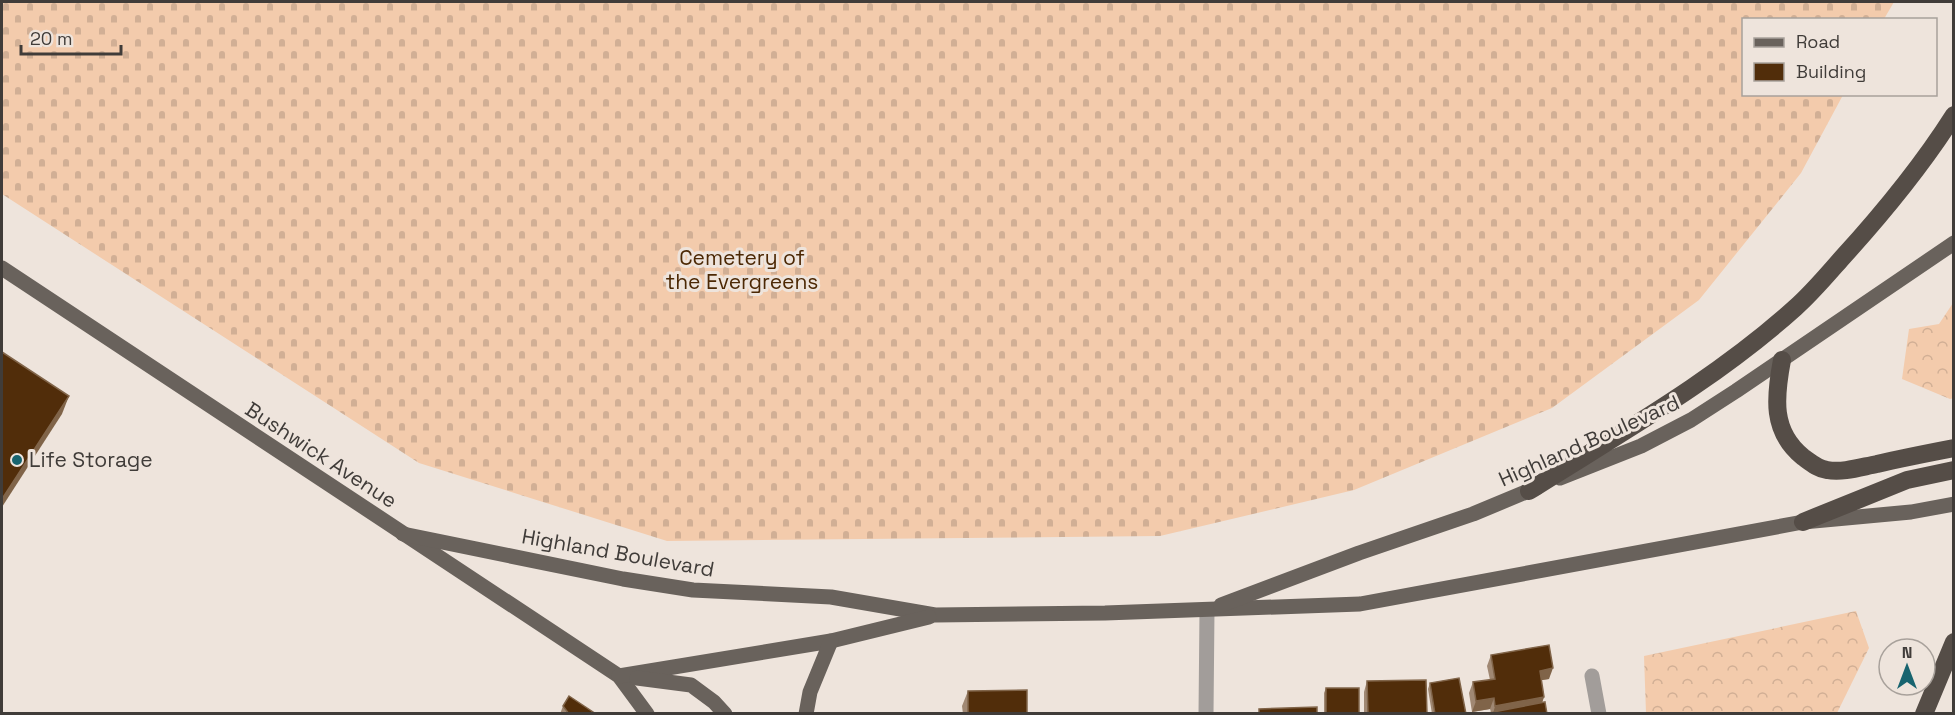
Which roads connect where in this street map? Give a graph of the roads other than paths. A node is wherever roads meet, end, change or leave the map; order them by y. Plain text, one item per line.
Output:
1 (1953, 115) edge
2 (1953, 243) edge
3 (2, 268) edge
4 (1782, 360) junction
5 (1953, 448) edge
6 (1953, 470) edge
7 (1529, 491) junction
8 (1953, 504) edge
9 (1803, 522) junction
10 (403, 534) junction
11 (1206, 610) junction
12 (935, 615) junction
13 (831, 641) junction
14 (1953, 642) edge
15 (619, 676) junction
16 (1592, 676) dead end
17 (647, 714) edge
18 (725, 714) edge
19 (806, 714) edge
20 (1206, 714) edge
21 (1599, 714) edge
22 (1924, 714) edge

1 - 7 highway
2 - 4 main road, Highland Boulevard
3 - 10 main road, Bushwick Avenue
4 - 5 highway
4 - 7 main road, Highland Boulevard
6 - 9 highway
7 - 11 main road, Highland Boulevard
8 - 9 main road, Highland Boulevard
9 - 11 main road, Highland Boulevard
10 - 12 main road, Highland Boulevard
10 - 15 main road, Bushwick Avenue
11 - 12 main road, Highland Boulevard
11 - 20 street
12 - 13 main road, Highland Boulevard
13 - 15 main road, Highland Boulevard
13 - 19 main road
14 - 22 highway
15 - 17 main road, Bushwick Avenue
15 - 18 main road, Bushwick Avenue
16 - 21 street

